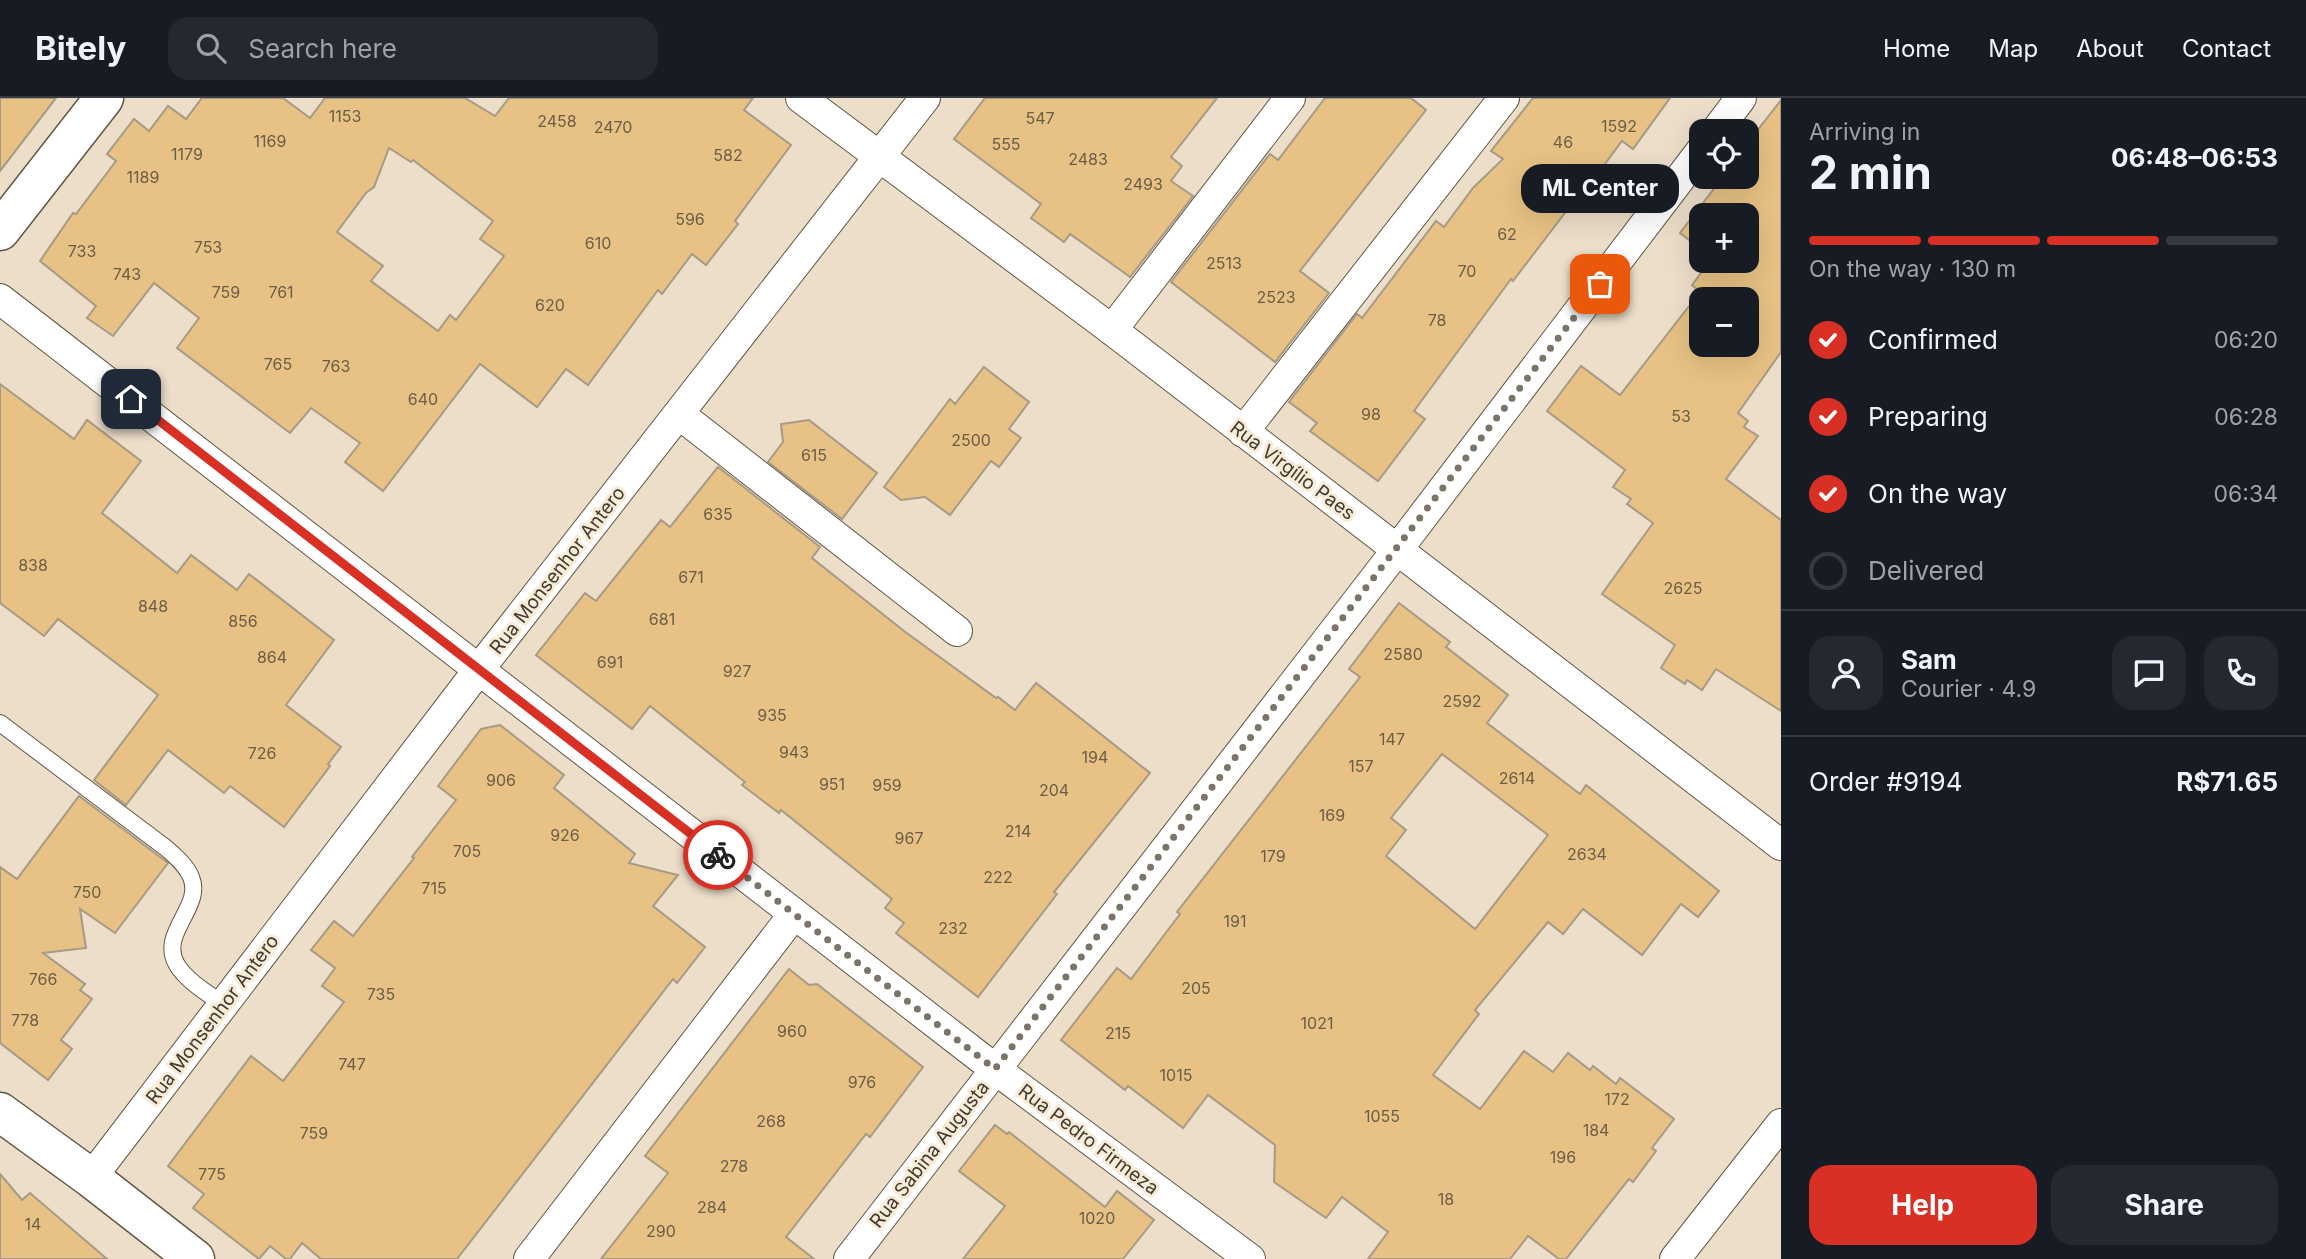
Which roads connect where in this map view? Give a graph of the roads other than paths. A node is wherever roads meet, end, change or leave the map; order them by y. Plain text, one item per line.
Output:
1 (104, 98) edge
2 (801, 98) edge
3 (925, 98) edge
4 (1290, 98) edge
5 (1504, 98) edge
6 (1741, 98) edge
7 (1725, 119) edge
8 (880, 158) junction
9 (1689, 167) edge
10 (0, 232) edge
11 (0, 299) edge
12 (1112, 330) junction
13 (679, 414) junction
14 (1243, 432) junction
15 (1397, 550) junction
16 (957, 631) dead end
17 (480, 668) junction
18 (0, 723) edge
19 (1781, 845) edge
20 (794, 914) junction
21 (223, 1004) junction
22 (995, 1069) junction
23 (0, 1112) edge
24 (1781, 1124) edge
25 (91, 1178) junction
26 (195, 1259) edge
27 (529, 1259) edge
28 (849, 1259) edge
29 (1250, 1259) edge
30 (1675, 1259) edge

1 - 10 street
2 - 8 street, Rua Virgílio Paes
3 - 8 street, Rua Monsenhor Antero
4 - 12 street
5 - 14 street
6 - 7 street
8 - 12 street, Rua Virgílio Paes
8 - 13 street, Rua Monsenhor Antero
9 - 15 street, Rua Sabina Augusta
11 - 17 street, Rua Pedro Firmeza
12 - 14 street, Rua Virgílio Paes
13 - 16 street
13 - 17 street, Rua Monsenhor Antero
14 - 15 street, Rua Virgílio Paes
15 - 19 street, Rua Virgílio Paes
15 - 22 street, Rua Sabina Augusta
17 - 20 street, Rua Pedro Firmeza
17 - 21 street, Rua Monsenhor Antero
18 - 21 lane
20 - 22 street, Rua Pedro Firmeza
20 - 27 street
21 - 25 street, Rua Monsenhor Antero
22 - 28 street, Rua Sabina Augusta
22 - 29 street, Rua Pedro Firmeza
23 - 25 street
24 - 30 street
25 - 26 street

